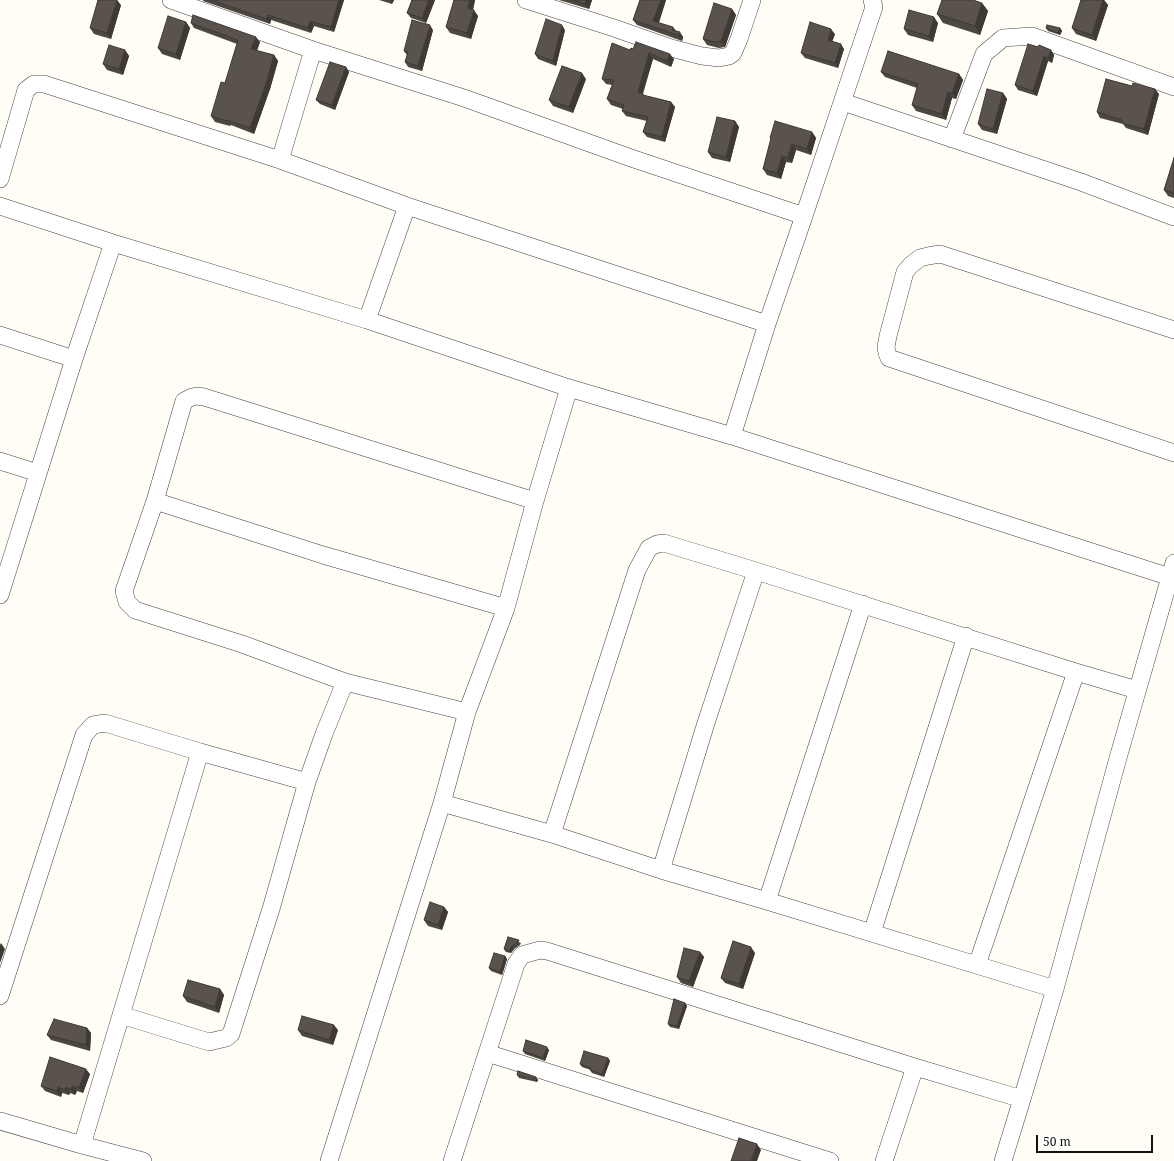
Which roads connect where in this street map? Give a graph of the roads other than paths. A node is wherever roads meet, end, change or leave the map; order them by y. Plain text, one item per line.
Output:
1 (171, 0) edge
2 (526, 0) edge
3 (752, 0) edge
4 (872, 0) edge
5 (313, 50) junction
6 (1174, 87) edge
7 (843, 102) junction
8 (952, 139) junction
9 (280, 160) junction
10 (0, 179) edge
11 (0, 206) edge
12 (407, 206) junction
13 (804, 216) junction
14 (1174, 217) edge
15 (113, 243) junction
16 (367, 320) junction
17 (767, 324) junction
18 (1174, 330) edge
19 (0, 335) edge
20 (74, 359) junction
21 (569, 388) junction
22 (732, 436) junction
23 (1174, 453) edge
24 (0, 461) edge
25 (38, 474) junction
26 (155, 501) junction
27 (535, 501) junction
28 (1172, 570) edge
29 (756, 571) junction
30 (1, 587) edge
31 (863, 604) junction
32 (506, 608) junction
33 (966, 636) junction
34 (1076, 672) junction
35 (345, 682) junction
36 (1137, 690) junction
37 (467, 712) junction
38 (200, 752) junction
39 (308, 782) junction
40 (442, 803) junction
41 (552, 834) junction
42 (661, 870) junction
43 (767, 900) junction
44 (872, 933) junction
45 (977, 965) junction
46 (1055, 989) junction
47 (0, 996) edge
48 (121, 1015) junction
49 (487, 1053) junction
50 (915, 1067) junction
51 (1022, 1099) junction
52 (0, 1121) edge
53 (82, 1145) junction
54 (143, 1161) edge
55 (329, 1161) edge
56 (452, 1161) edge
57 (830, 1161) edge
58 (884, 1161) edge
59 (1002, 1161) edge

1 - 5 street
2 - 3 street
4 - 7 street
5 - 9 street
5 - 13 street
6 - 8 street
7 - 8 street
7 - 13 street
8 - 14 street
9 - 10 street
9 - 12 street
11 - 15 street
12 - 16 street
12 - 17 street
13 - 17 street
15 - 16 street
15 - 20 street
16 - 21 street
17 - 22 street
18 - 23 street
19 - 20 street
20 - 25 street
21 - 22 street
21 - 27 street
22 - 28 street
24 - 25 street
25 - 30 street
26 - 27 street
26 - 32 street
26 - 35 street
27 - 32 street
28 - 36 street
29 - 31 street
29 - 41 street
29 - 42 street
31 - 33 street
31 - 43 street
32 - 37 street
33 - 34 street
33 - 44 street
34 - 36 street
34 - 45 street
35 - 37 street
35 - 39 street
36 - 46 street
37 - 40 street
38 - 39 street
38 - 47 street
38 - 48 street
39 - 48 street
40 - 41 street
40 - 55 street
41 - 42 street
42 - 43 street
43 - 44 street
44 - 45 street
45 - 46 street
46 - 51 street
48 - 53 street
49 - 50 street
49 - 56 street
49 - 57 street
50 - 51 street
50 - 58 street
51 - 59 street
52 - 53 street
53 - 54 street

